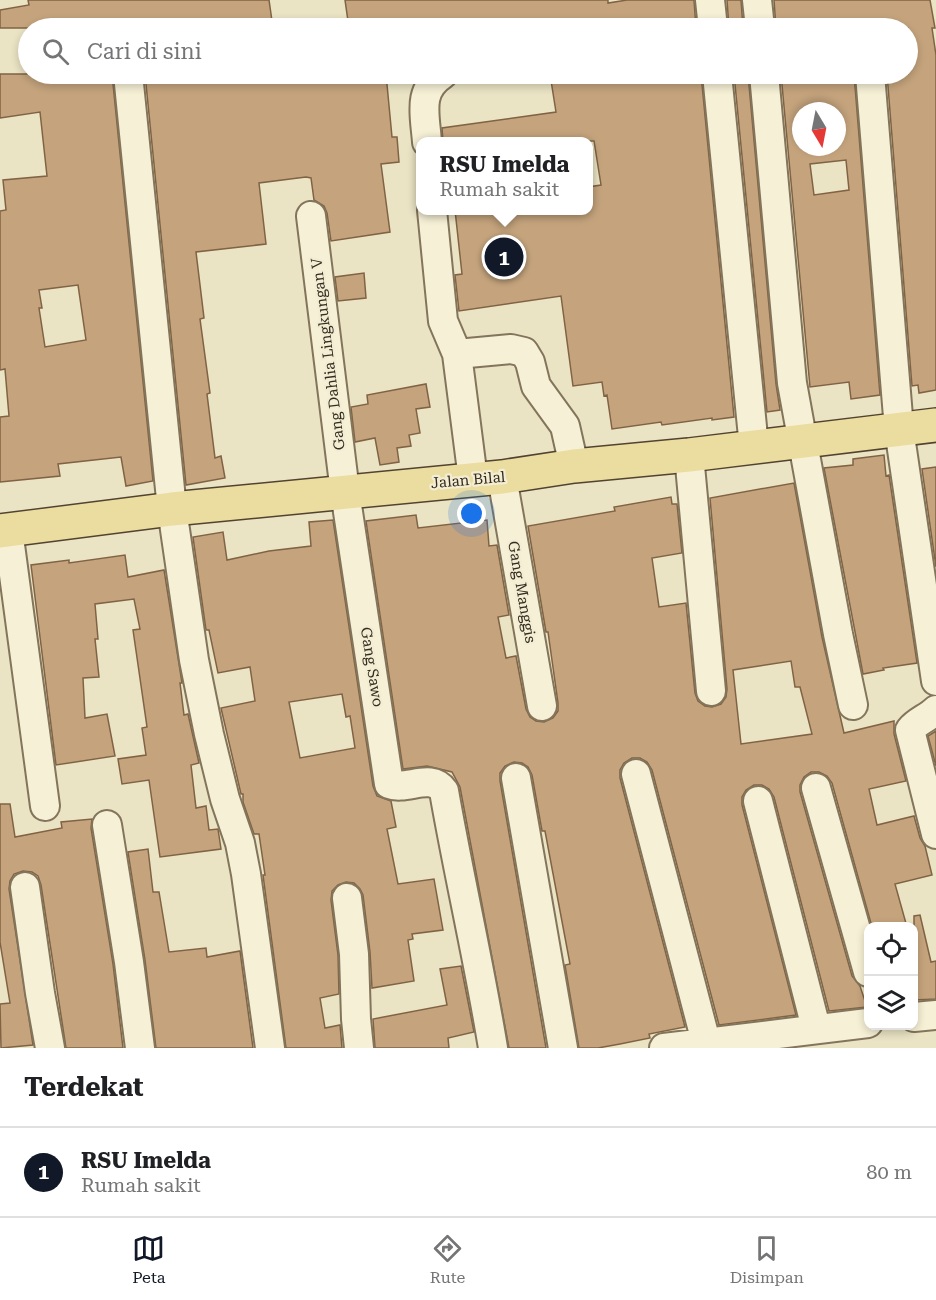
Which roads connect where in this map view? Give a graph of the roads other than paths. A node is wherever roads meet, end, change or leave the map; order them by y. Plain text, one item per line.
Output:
1 (710, 0) edge
2 (757, 0) edge
3 (711, 18) edge
4 (759, 18) edge
5 (129, 84) edge
6 (430, 84) edge
7 (718, 84) edge
8 (765, 84) edge
9 (871, 84) edge
10 (427, 137) edge
11 (432, 215) edge
12 (311, 216) dead end
13 (457, 354) junction
14 (936, 425) edge
15 (899, 429) junction
16 (802, 441) junction
17 (754, 447) junction
18 (689, 455) junction
19 (574, 466) junction
20 (488, 478) junction
21 (345, 492) junction
22 (172, 509) junction
23 (4, 530) edge
24 (936, 681) edge
25 (711, 691) dead end
26 (853, 705) dead end
27 (542, 706) dead end
28 (936, 710) edge
29 (636, 774) dead end
30 (516, 778) dead end
31 (816, 788) dead end
32 (758, 801) dead end
33 (45, 806) dead end
34 (107, 825) dead end
35 (936, 834) edge
36 (25, 887) dead end
37 (347, 898) dead end
38 (864, 958) edge
39 (936, 1015) edge
40 (918, 1017) edge
41 (816, 1028) junction
42 (854, 1032) edge
43 (683, 1046) edge
44 (50, 1048) edge
45 (140, 1048) edge
46 (270, 1048) edge
47 (359, 1048) edge
48 (493, 1048) edge
49 (563, 1048) edge

1 - 3 street
2 - 4 street
5 - 22 street
6 - 10 street
7 - 17 street
8 - 16 street
9 - 15 street
11 - 13 street, Gang Manggis
12 - 21 street, Gang Dahlia Lingkungan V
13 - 19 street
13 - 20 street, Gang Manggis
14 - 15 main road, Jalan Bilal
15 - 16 main road, Jalan Bilal
15 - 24 street
16 - 17 main road, Jalan Bilal
16 - 26 street
17 - 18 main road, Jalan Bilal
18 - 19 main road, Jalan Bilal
18 - 25 street
19 - 20 main road, Jalan Bilal
20 - 21 main road, Jalan Bilal
20 - 27 street, Gang Manggis
21 - 22 main road, Jalan Bilal
21 - 48 street, Gang Sawo
22 - 23 main road, Jalan Bilal
22 - 46 street
23 - 33 street
28 - 35 street
29 - 43 street
30 - 49 street
31 - 38 street
32 - 41 street
34 - 45 street
36 - 44 street
37 - 47 street
39 - 40 street
41 - 42 street
41 - 43 street

